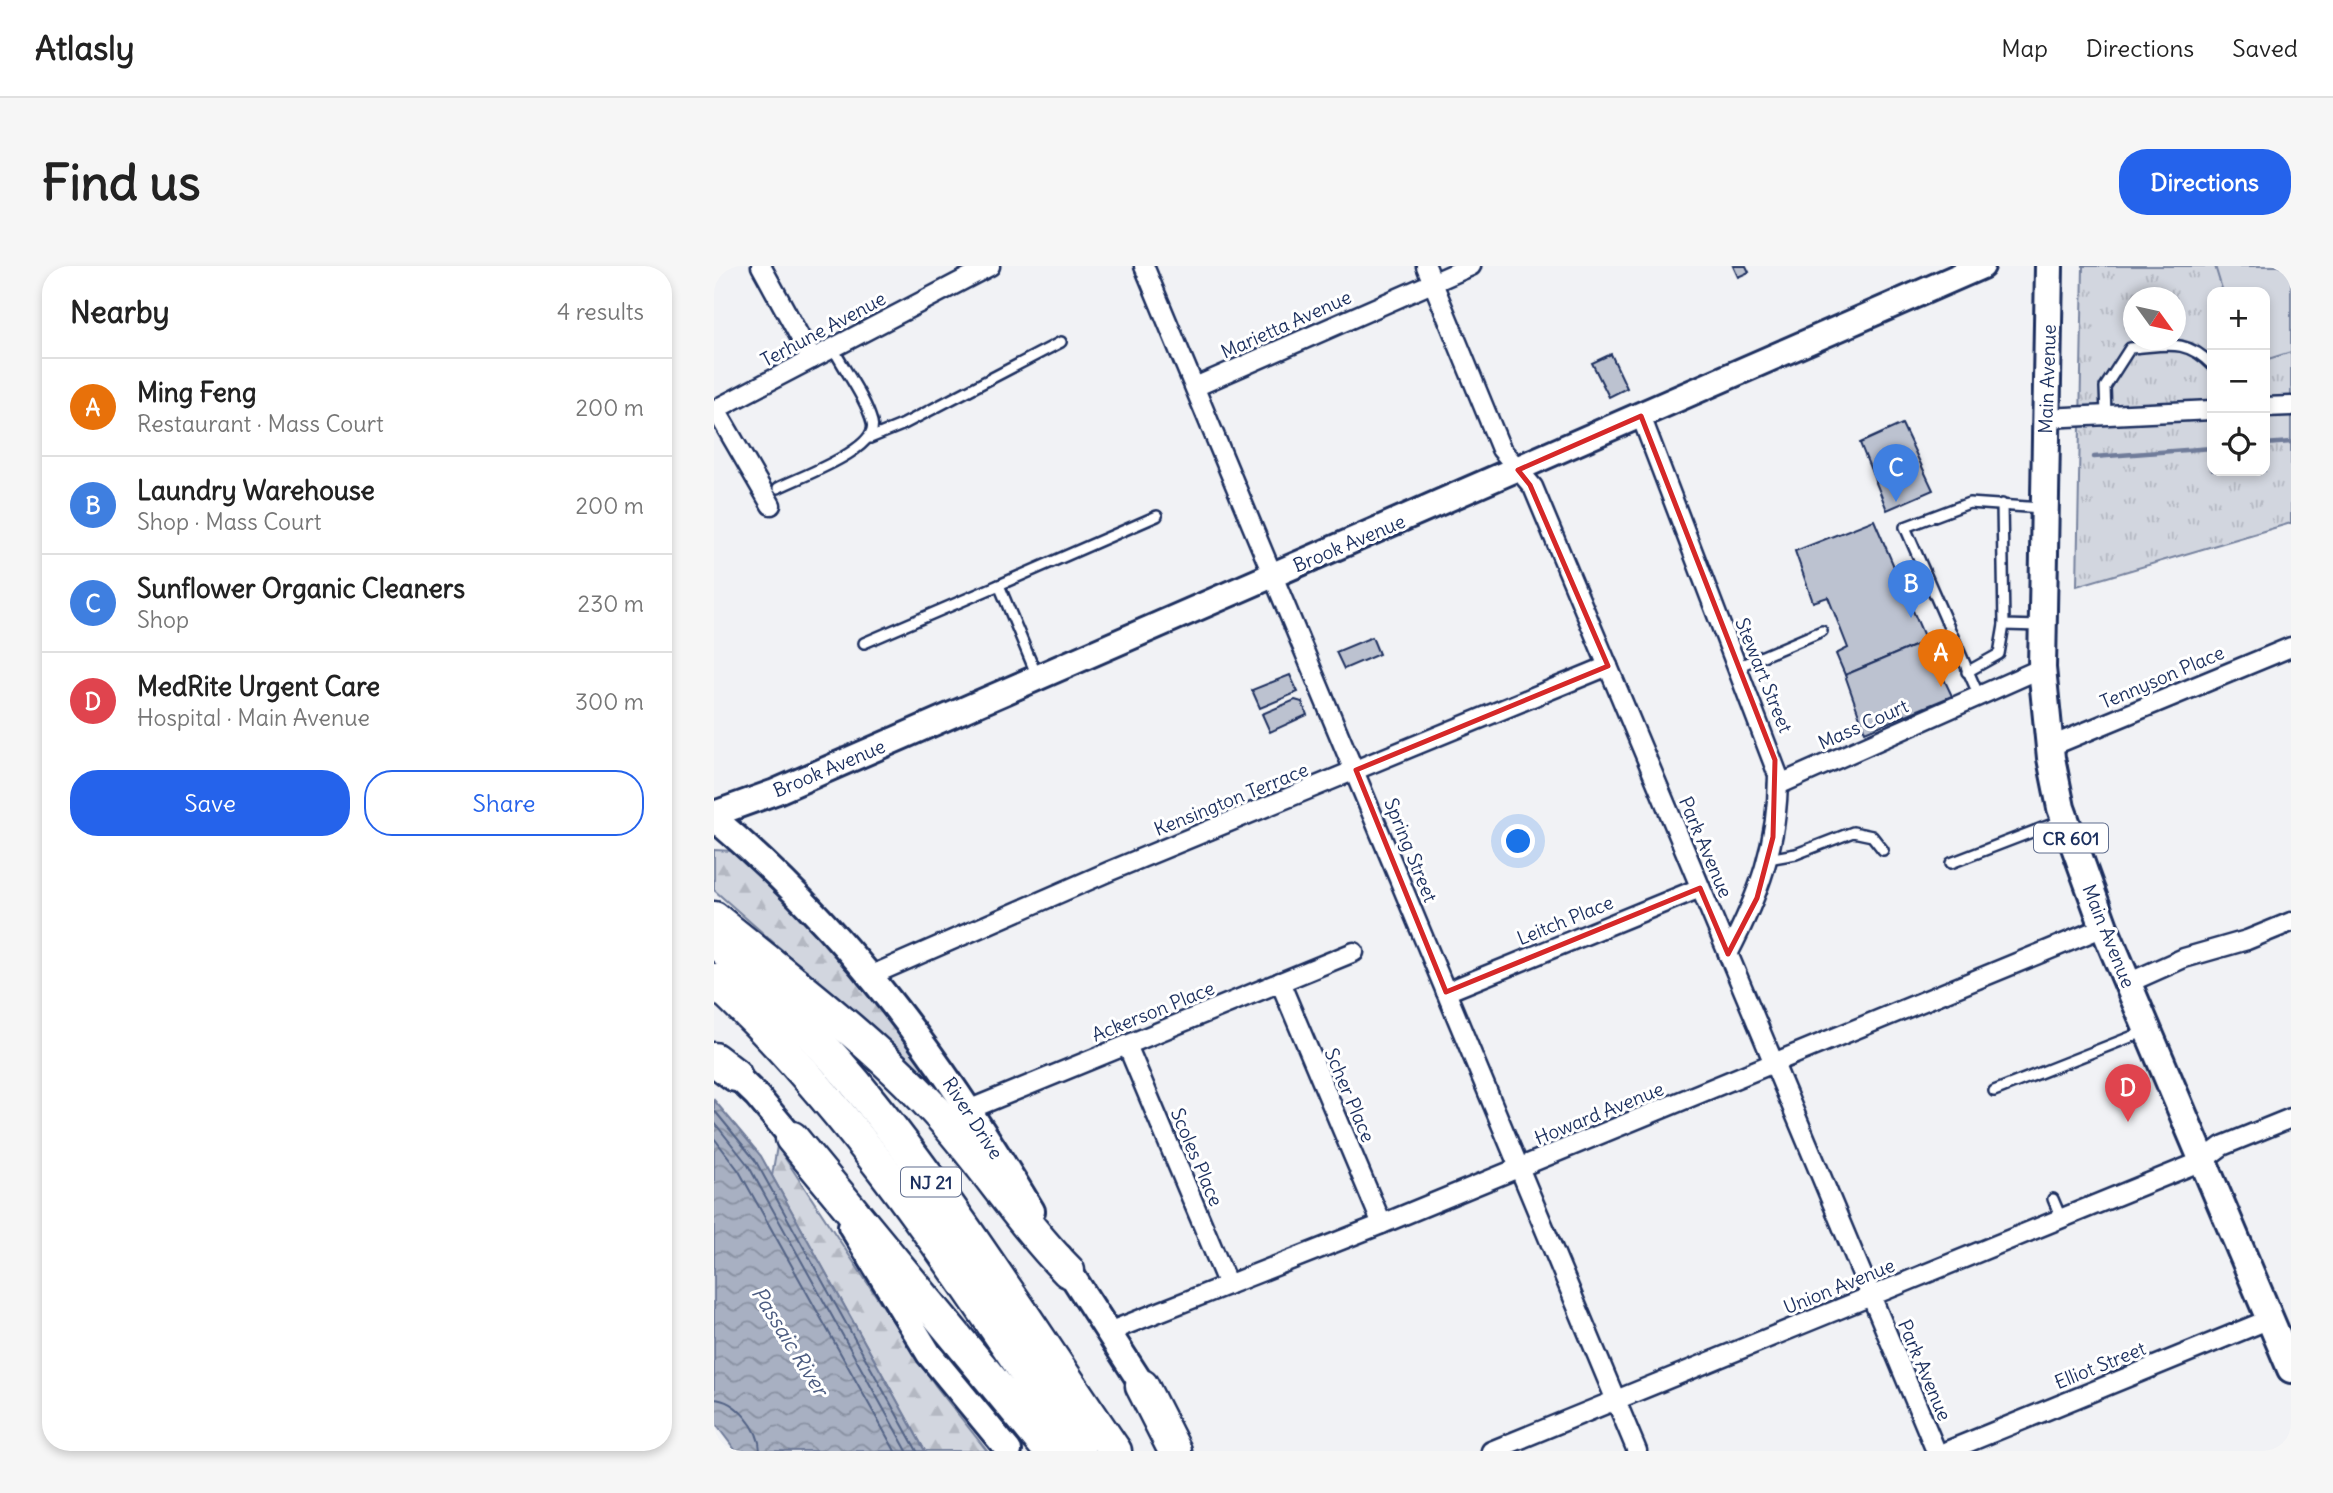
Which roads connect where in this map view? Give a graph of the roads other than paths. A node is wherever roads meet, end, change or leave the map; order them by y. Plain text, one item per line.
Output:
1 (761, 266) edge
2 (990, 266) edge
3 (1144, 266) edge
4 (1471, 266) edge
5 (1982, 266) edge
6 (2049, 266) edge
7 (961, 273) edge
8 (1429, 274) edge
9 (1061, 342) dead end
10 (834, 348) junction
11 (812, 359) junction
12 (2207, 360) edge
13 (1195, 387) junction
14 (2291, 406) edge
15 (2270, 407) edge
16 (715, 410) edge
17 (2207, 410) edge
18 (2106, 415) junction
19 (1641, 416) junction
20 (2046, 418) junction
21 (870, 438) junction
22 (1518, 470) junction
23 (778, 488) dead end
24 (2002, 504) junction
25 (771, 505) dead end
26 (2043, 508) junction
27 (1157, 516) dead end
28 (1274, 575) junction
29 (999, 585) junction
30 (2004, 625) junction
31 (2042, 626) junction
32 (1822, 631) dead end
33 (864, 643) dead end
34 (2291, 647) edge
35 (1608, 666) junction
36 (1737, 667) junction
37 (2042, 668) junction
38 (1968, 672) junction
39 (1038, 677) junction
40 (1979, 696) junction
41 (2049, 747) junction
42 (1356, 770) junction
43 (1778, 785) junction
44 (775, 792) junction
45 (714, 816) edge
46 (2065, 819) junction
47 (714, 836) edge
48 (1883, 850) dead end
49 (761, 859) junction
50 (1768, 859) junction
51 (1951, 863) dead end
52 (1700, 888) junction
53 (714, 918) edge
54 (2291, 922) edge
55 (2104, 927) junction
56 (714, 940) edge
57 (1354, 952) dead end
58 (1728, 954) junction
59 (872, 975) junction
60 (714, 980) edge
61 (1280, 982) junction
62 (2128, 983) junction
63 (1446, 992) junction
64 (2148, 1031) junction
65 (1128, 1045) junction
66 (721, 1063) edge
67 (1774, 1063) junction
68 (1994, 1091) dead end
69 (968, 1110) junction
70 (2291, 1118) edge
71 (792, 1138) junction
72 (2202, 1161) junction
73 (1519, 1168) junction
74 (2053, 1199) dead end
75 (2061, 1218) junction
76 (1382, 1224) junction
77 (1068, 1271) junction
78 (1228, 1284) junction
79 (1871, 1296) junction
80 (2280, 1331) edge
81 (1108, 1332) junction
82 (2291, 1369) edge
83 (1142, 1386) junction
84 (1616, 1400) junction
85 (1009, 1451) edge
86 (1050, 1451) edge
87 (1079, 1451) edge
88 (1115, 1451) edge
89 (1175, 1451) edge
90 (1190, 1451) edge
91 (1491, 1451) edge
92 (1637, 1451) edge
93 (1936, 1451) edge
94 (1947, 1451) edge

1 - 11 street
2 - 7 street, Terhune Avenue
3 - 13 street, Spring Street
4 - 8 street, Marietta Avenue
5 - 19 main road, Brook Avenue
6 - 20 main road, Main Avenue / CR 601
7 - 10 street, Terhune Avenue
8 - 13 street, Marietta Avenue
8 - 22 street, Park Avenue
9 - 21 lane
10 - 11 street, Terhune Avenue
10 - 21 lane
11 - 16 street, Terhune Avenue
12 - 18 lane
13 - 28 street, Spring Street
14 - 15 street
16 - 25 street
17 - 18 street
18 - 20 street
19 - 22 main road, Brook Avenue
19 - 36 street, Stewart Street
20 - 26 main road, Main Avenue / CR 601
21 - 23 lane
22 - 28 main road, Brook Avenue
22 - 35 street, Park Avenue
24 - 26 lane
24 - 30 lane
24 - 38 lane
26 - 31 main road, Main Avenue / CR 601
27 - 29 lane
28 - 39 main road, Brook Avenue
28 - 42 street, Spring Street
29 - 33 lane
29 - 39 lane
30 - 31 lane
30 - 38 lane
31 - 37 main road, Main Avenue / CR 601
32 - 36 lane
34 - 41 street, Tennyson Place
35 - 42 street, Kensington Terrace
35 - 52 street, Park Avenue
36 - 43 street, Stewart Street
37 - 40 street, Mass Court
37 - 41 main road, Main Avenue / CR 601
38 - 40 lane
39 - 44 main road, Brook Avenue
40 - 43 street, Mass Court
41 - 46 main road, Main Avenue / CR 601
42 - 59 street, Kensington Terrace
42 - 63 street, Spring Street
43 - 50 street, Stewart Street
44 - 45 main road, Brook Avenue
44 - 49 main road
45 - 49 main road, River Drive
46 - 51 lane
46 - 55 main road, Main Avenue / CR 601
47 - 49 main road
48 - 50 lane
49 - 59 main road, River Drive
50 - 58 street, Stewart Street
52 - 58 street, Park Avenue
52 - 63 street, Leitch Place
53 - 77 highway
54 - 62 street
55 - 62 main road, Main Avenue / CR 601
55 - 67 street, Howard Avenue
56 - 88 highway, NJ 21
57 - 61 street, Ackerson Place
58 - 67 street, Park Avenue
59 - 69 main road, River Drive
60 - 87 highway, NJ 21
61 - 65 street, Ackerson Place
61 - 76 street, Scher Place
62 - 64 main road, Main Avenue / CR 601
63 - 73 street, Spring Street
64 - 68 lane
64 - 72 main road, Main Avenue / CR 601
65 - 69 street, Ackerson Place
65 - 78 street, Scoles Place
66 - 71 main road
67 - 73 street, Howard Avenue
67 - 79 street, Park Avenue
69 - 77 main road, River Drive
70 - 72 street, Union Avenue
71 - 85 main road
71 - 86 highway
72 - 75 street, Union Avenue
72 - 80 main road, Main Avenue / CR 601
73 - 76 street, Howard Avenue
73 - 84 street, Spring Street
74 - 75 lane
75 - 79 street, Union Avenue
76 - 78 street, Howard Avenue
77 - 81 main road, River Drive
78 - 81 street, Howard Avenue
79 - 84 street, Union Avenue
79 - 93 street, Park Avenue
80 - 82 main road, Main Avenue / CR 601
80 - 94 street, Elliot Street
81 - 83 main road, River Drive
83 - 89 highway
83 - 90 main road, River Drive
84 - 91 street, Union Avenue
84 - 92 street, Spring Street

